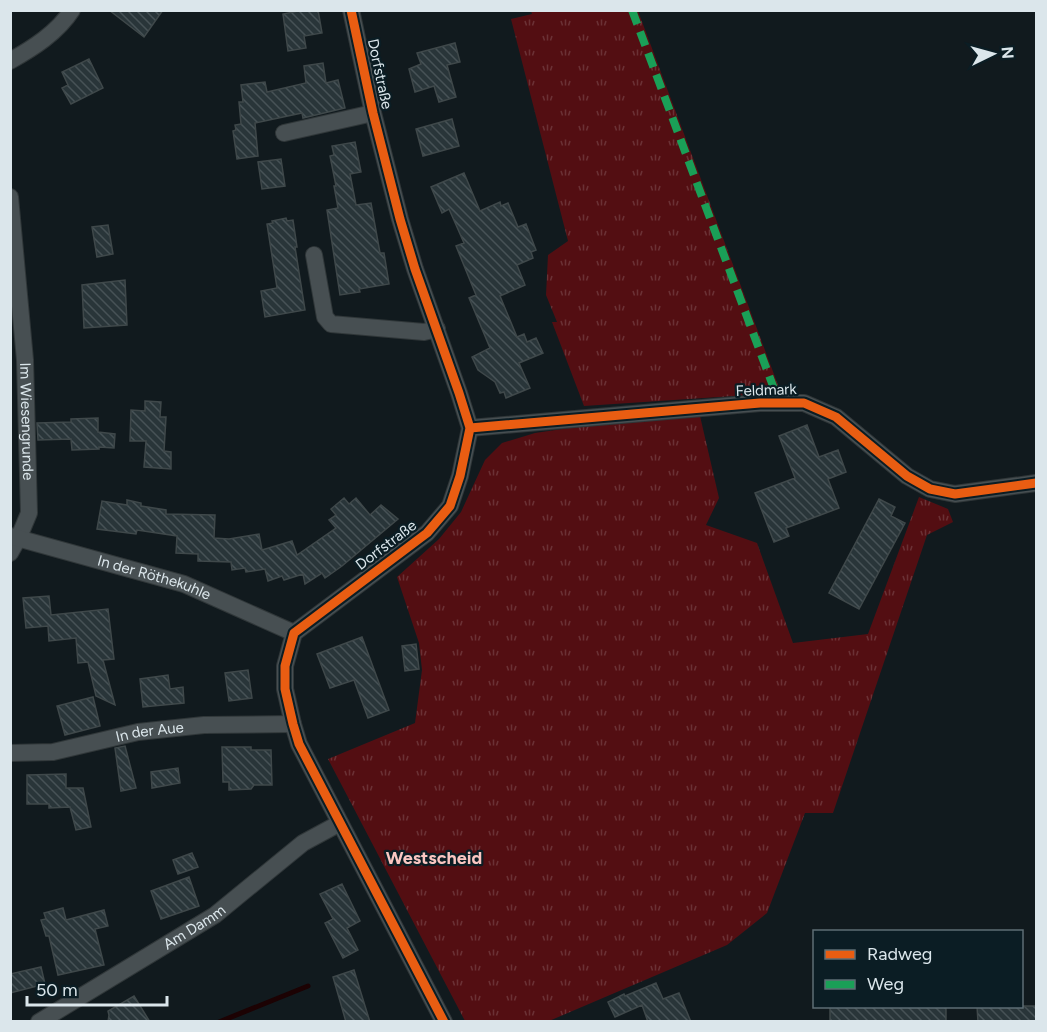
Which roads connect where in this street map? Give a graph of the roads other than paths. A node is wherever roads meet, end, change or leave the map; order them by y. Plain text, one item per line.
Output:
1 (72, 10) edge
2 (351, 10) edge
3 (10, 61) edge
4 (373, 113) junction
5 (284, 133) dead end
6 (10, 197) edge
7 (314, 255) dead end
8 (436, 329) junction
9 (470, 428) junction
10 (1036, 483) edge
11 (15, 536) edge
12 (10, 553) edge
13 (294, 633) junction
14 (293, 724) junction
15 (10, 753) edge
16 (340, 823) junction
17 (39, 1022) edge
18 (444, 1022) edge

1 - 3 street
2 - 4 street, Dorfstraße
4 - 5 street, Dorfstraße
4 - 8 street, Dorfstraße
6 - 11 street, Im Wiesengrunde
7 - 8 street
8 - 9 street, Dorfstraße
9 - 10 street, Feldmark
9 - 13 street, Dorfstraße
11 - 12 street, Im Wiesengrunde
11 - 13 street, In der Röthekuhle
13 - 14 street
14 - 15 street, In der Aue
14 - 16 street
16 - 17 street, Am Damm
16 - 18 street

